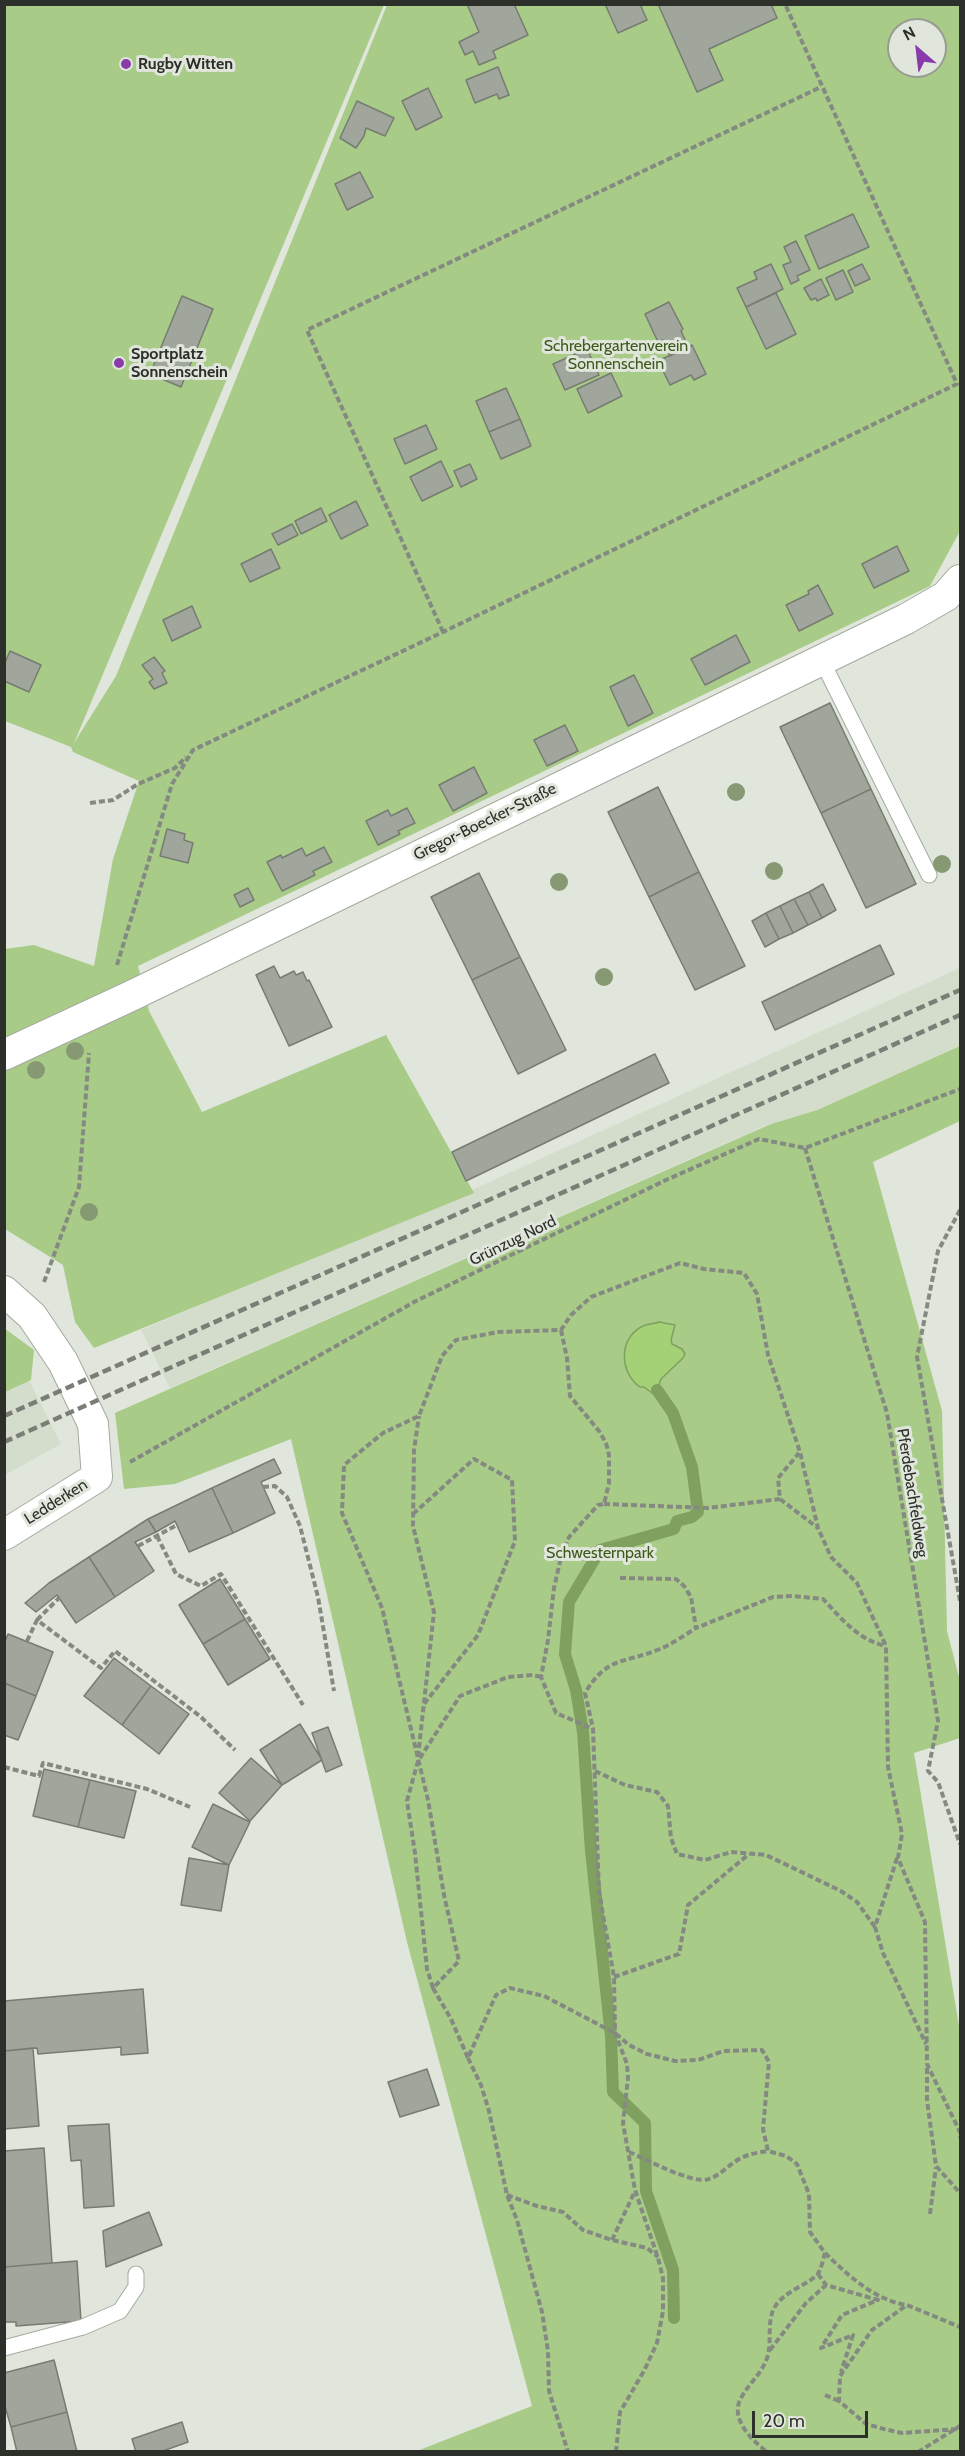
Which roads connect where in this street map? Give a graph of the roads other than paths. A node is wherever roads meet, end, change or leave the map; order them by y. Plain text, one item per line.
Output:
1 (960, 580) edge
2 (821, 659) junction
3 (929, 875) dead end
4 (4, 1055) edge
5 (4, 1291) edge
6 (4, 1535) edge
7 (136, 2274) dead end
8 (4, 2348) edge

1 - 2 street, Gregor-Boecker-Straße
2 - 3 lane
2 - 4 street, Gregor-Boecker-Straße
5 - 6 street, Ledderken
7 - 8 lane

